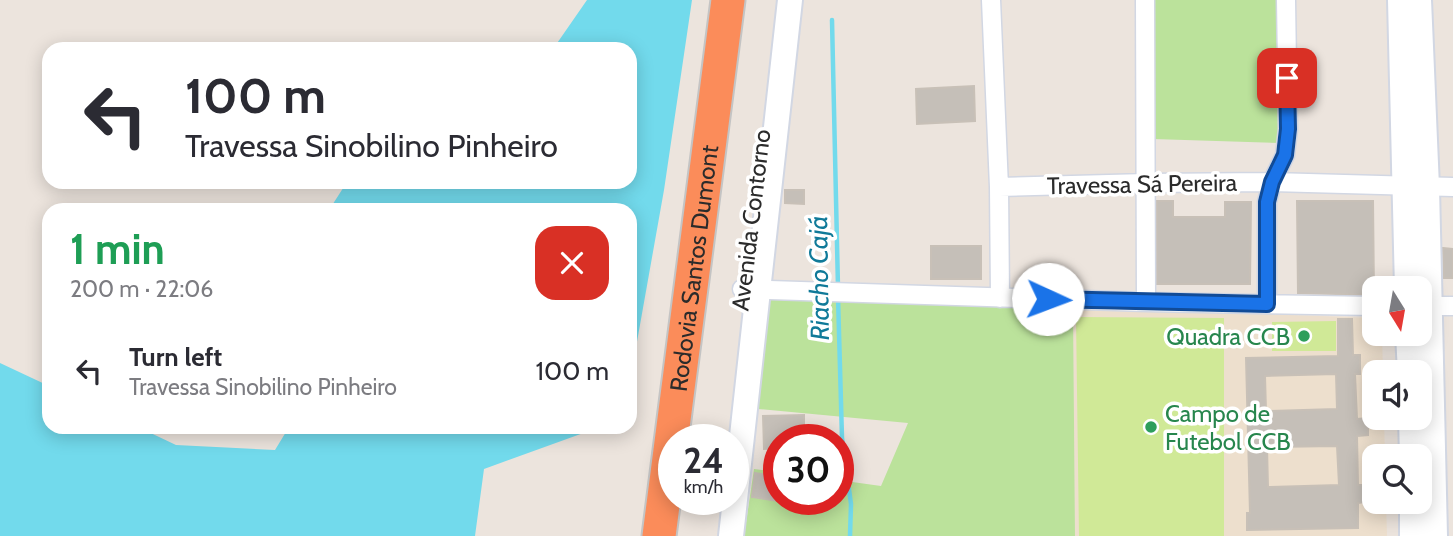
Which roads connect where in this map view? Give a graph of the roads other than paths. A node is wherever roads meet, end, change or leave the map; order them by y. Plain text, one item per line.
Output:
1 (728, 0) edge
2 (774, 0) edge
3 (790, 0) edge
4 (991, 0) edge
5 (1145, 0) edge
6 (1286, 0) edge
7 (1400, 0) edge
8 (1419, 0) edge
9 (1410, 35) junction
10 (1272, 182) junction
11 (1146, 183) junction
12 (999, 187) junction
13 (1415, 187) junction
14 (1453, 187) edge
15 (1408, 276) edge
16 (750, 290) junction
17 (1000, 298) junction
18 (1146, 302) junction
19 (1267, 304) junction
20 (1362, 306) edge
21 (1434, 306) edge
22 (728, 424) edge
23 (736, 424) edge
24 (1420, 514) edge
25 (722, 515) edge
26 (730, 515) edge
27 (1430, 530) edge
28 (659, 536) edge
29 (715, 536) edge
30 (731, 536) edge

1 - 28 highway, Rodovia Santos Dumont
2 - 16 street, Avenida Contorno
3 - 16 street
4 - 12 street
5 - 11 street
6 - 10 street
7 - 9 street
8 - 9 street
9 - 13 street
10 - 11 street, Travessa Sá Pereira
10 - 13 street, Travessa Sá Pereira
10 - 19 street
11 - 12 street, Travessa Sá Pereira
11 - 18 street
12 - 17 street
13 - 14 street, Travessa Sá Pereira
13 - 15 street
13 - 21 street
16 - 17 street
16 - 22 street, Avenida Contorno
16 - 23 street
17 - 18 street
18 - 19 street
19 - 20 street
21 - 27 street
24 - 27 street
25 - 29 street
26 - 30 street

